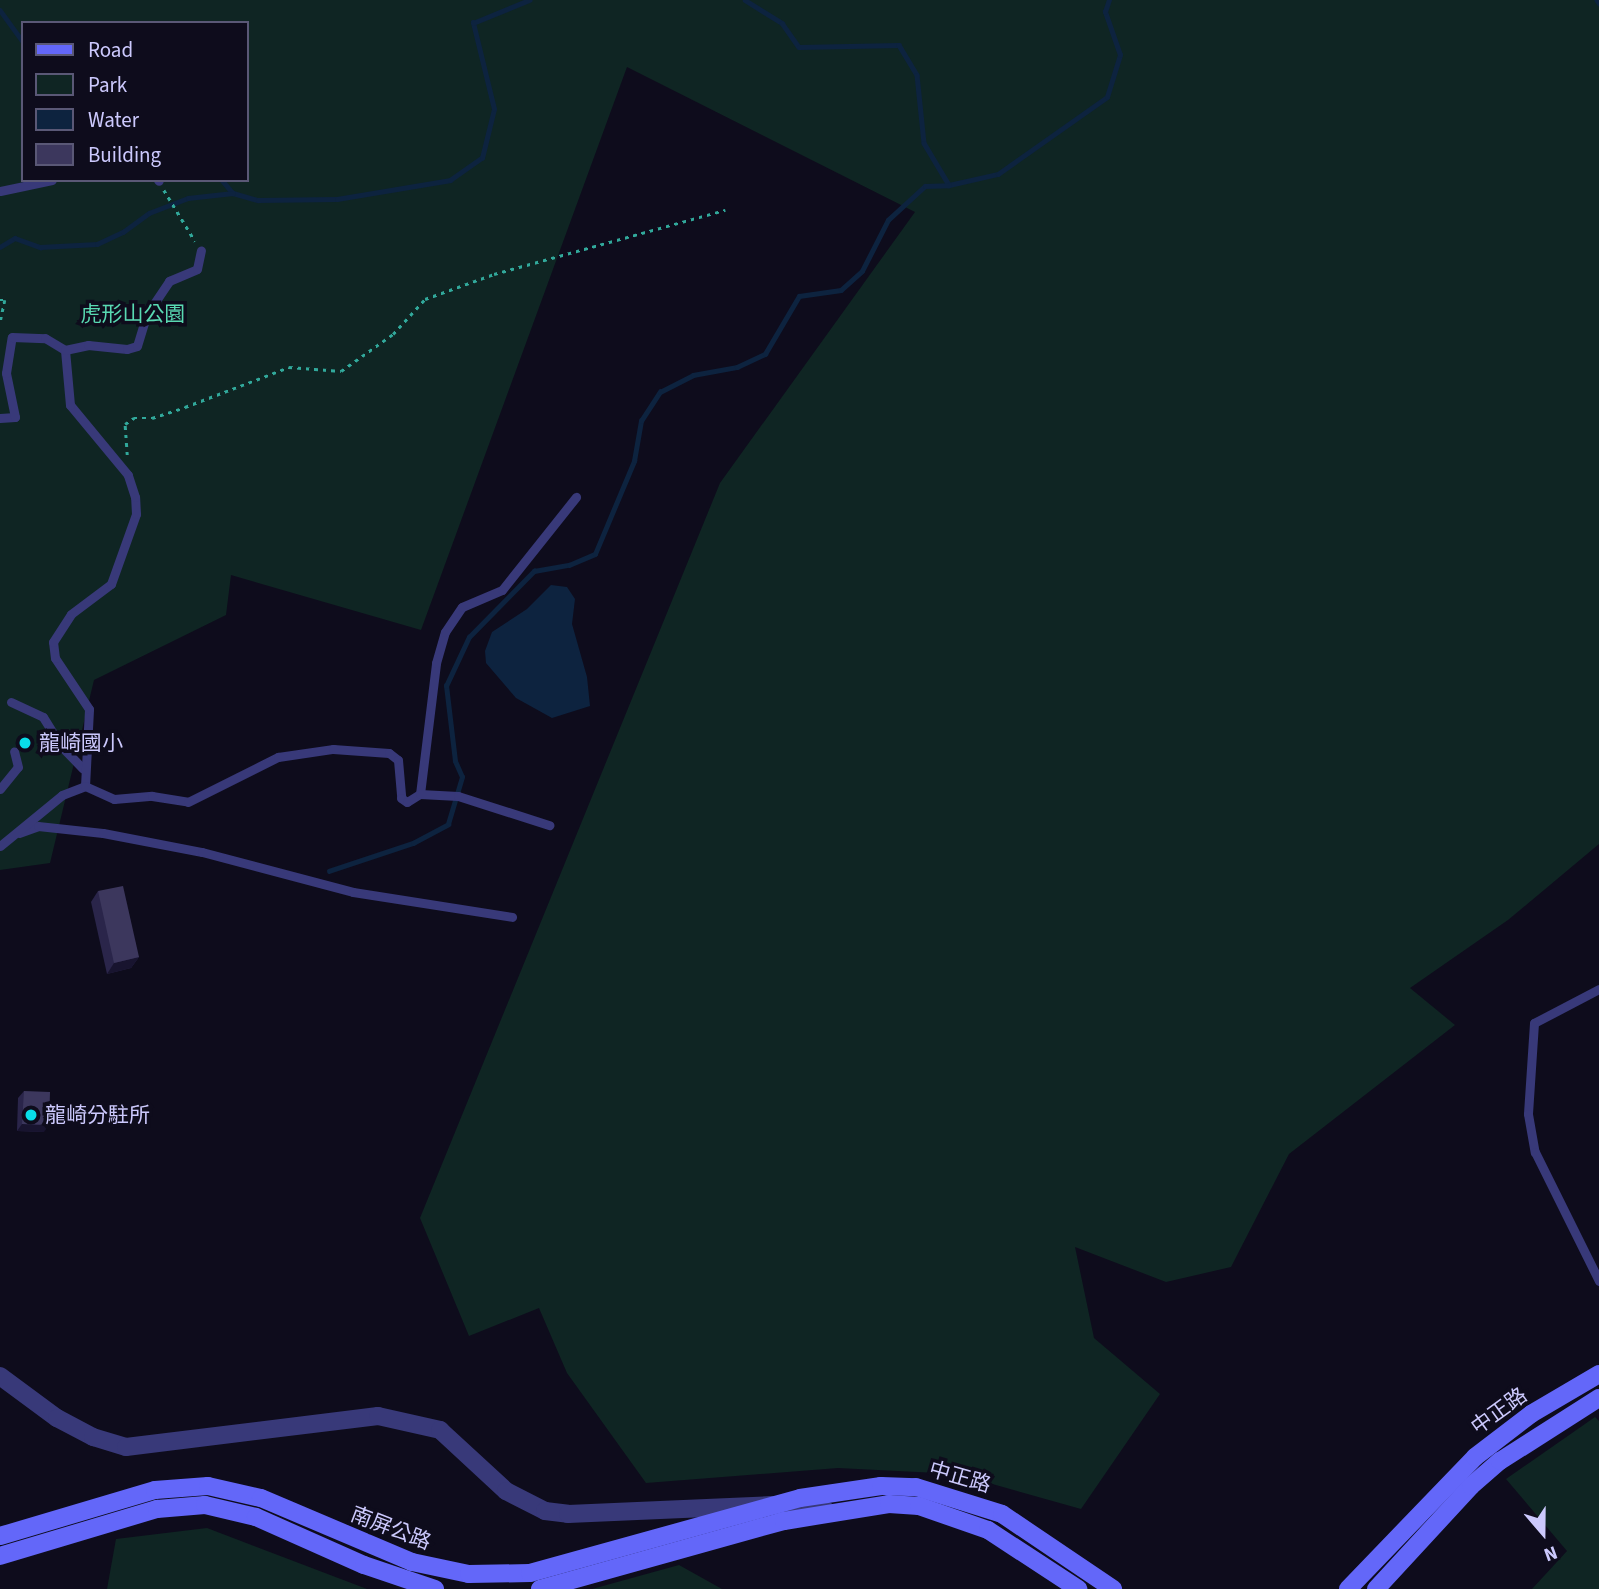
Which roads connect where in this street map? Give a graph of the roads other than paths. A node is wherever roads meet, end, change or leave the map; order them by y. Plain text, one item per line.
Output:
1 (43, 182) edge
2 (0, 191) edge
3 (201, 250) road end
4 (65, 350) junction
5 (0, 418) edge
6 (576, 497) dead end
7 (11, 702) dead end
8 (14, 751) dead end
9 (83, 769) junction
10 (85, 786) junction
11 (0, 789) edge
12 (421, 794) junction
13 (549, 825) dead end
14 (19, 834) junction
15 (0, 846) edge
16 (512, 917) dead end
17 (1599, 989) edge
18 (1599, 1281) edge
19 (1599, 1374) edge
20 (0, 1376) edge
21 (1599, 1398) edge
22 (772, 1505) junction
23 (827, 1511) junction
24 (0, 1536) edge
25 (0, 1556) edge
26 (435, 1589) edge
27 (540, 1589) edge
28 (1079, 1589) edge
29 (1113, 1589) edge
30 (1348, 1589) edge
31 (1376, 1589) edge

1 - 2 lane
3 - 4 lane
4 - 5 lane
4 - 9 lane
6 - 12 lane
7 - 9 lane
8 - 11 lane
9 - 10 lane
10 - 12 lane
10 - 14 lane
12 - 13 lane
14 - 15 lane
14 - 16 lane
17 - 18 lane
19 - 30 main road, 中正路
20 - 22 street
21 - 31 main road, 中正路
22 - 23 street
22 - 24 main road, 南屏公路
22 - 29 main road, 中正路
23 - 27 main road
23 - 28 main road, 中正路
25 - 26 main road, 南屏公路

